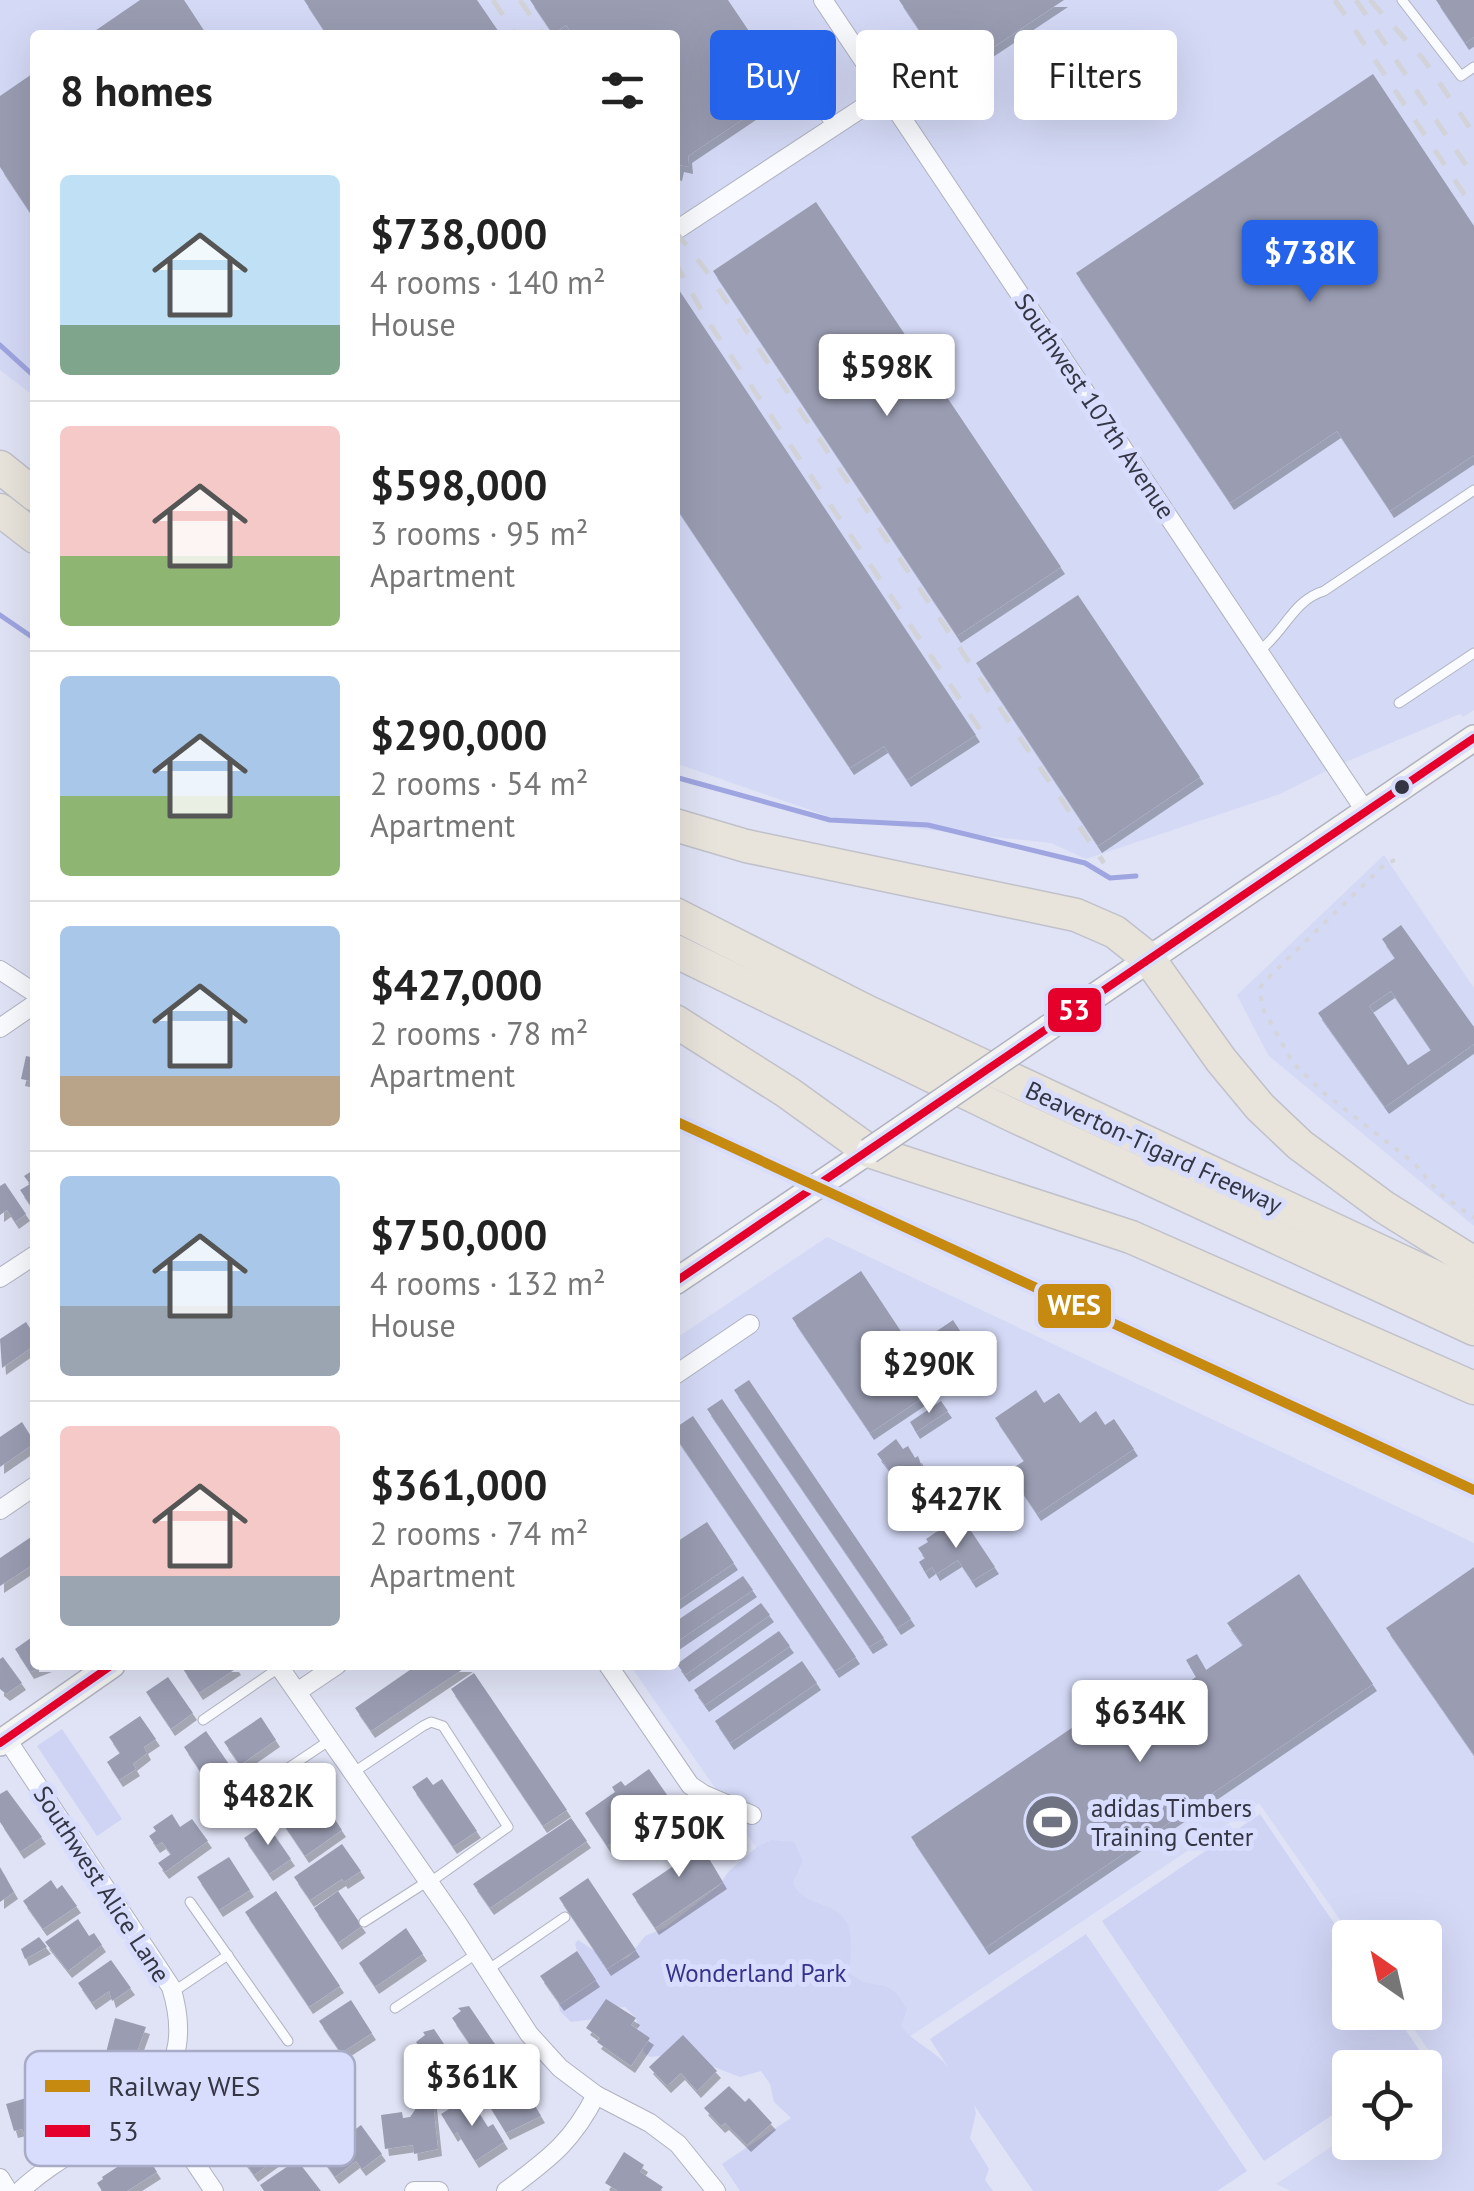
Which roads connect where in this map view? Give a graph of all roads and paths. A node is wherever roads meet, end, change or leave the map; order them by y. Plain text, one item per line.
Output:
1 (824, 0) edge
2 (1402, 0) edge
3 (856, 48) edge
4 (1474, 67) edge
5 (856, 111) edge
6 (828, 120) edge
7 (904, 120) edge
8 (832, 127) junction
9 (680, 228) edge
10 (0, 467) edge
11 (1474, 490) edge
12 (30, 491) edge
13 (0, 510) edge
14 (30, 534) edge
15 (1259, 652) junction
16 (1474, 653) edge
17 (1399, 703) dead end
18 (1474, 738) edge
19 (1366, 812) junction
20 (680, 826) edge
21 (1395, 860) dead end
22 (680, 917) edge
23 (680, 953) edge
24 (1149, 960) junction
25 (0, 970) edge
26 (30, 990) edge
27 (30, 1007) edge
28 (680, 1024) edge
29 (0, 1028) edge
30 (869, 1151) junction
31 (1474, 1218) edge
32 (30, 1258) edge
33 (1474, 1263) edge
34 (0, 1278) edge
35 (680, 1279) edge
36 (1474, 1295) edge
37 (750, 1324) dead end
38 (1474, 1329) edge
39 (680, 1371) edge
40 (1474, 1388) edge
41 (30, 1489) edge
42 (0, 1510) edge
43 (105, 1670) edge
44 (273, 1670) edge
45 (282, 1670) edge
46 (330, 1670) edge
47 (611, 1670) edge
48 (297, 1692) junction
49 (203, 1720) dead end
50 (330, 1740) junction
51 (3, 1741) edge
52 (353, 1773) junction
53 (226, 1810) dead end
54 (752, 1815) dead end
55 (429, 1882) junction
56 (190, 1902) dead end
57 (565, 1917) dead end
58 (364, 1922) dead end
59 (477, 1953) junction
60 (228, 1955) junction
61 (488, 1970) junction
62 (173, 1992) junction
63 (395, 2008) dead end
64 (288, 2040) dead end
65 (176, 2051) edge
66 (596, 2095) junction
67 (56, 2166) edge
68 (197, 2166) edge
69 (0, 2178) edge
70 (8, 2191) edge
71 (20, 2191) edge
72 (214, 2191) edge
73 (414, 2191) edge
74 (439, 2191) edge
75 (506, 2191) edge
76 (716, 2191) edge

1 - 3 street, Southwest 107th Avenue
2 - 4 lane
5 - 8 street
6 - 8 lane
7 - 15 street, Southwest 107th Avenue
8 - 9 street
10 - 12 highway
11 - 15 lane
13 - 14 highway
15 - 19 street, Southwest 107th Avenue
16 - 17 lane
18 - 19 main road
19 - 24 main road
20 - 24 highway
21 - 31 path
22 - 36 highway, Beaverton-Tigard Freeway
23 - 38 highway, Beaverton-Tigard Freeway
24 - 30 main road, bridge
24 - 33 highway
25 - 26 street
27 - 29 street
28 - 30 highway
30 - 35 main road
30 - 40 highway
32 - 34 street
37 - 39 street
41 - 42 street
43 - 51 main road
44 - 49 lane
45 - 48 street
46 - 48 street
47 - 54 street
48 - 50 street
50 - 52 street
50 - 53 lane
51 - 62 street, Southwest Alice Lane
52 - 55 street
52 - 55 lane
55 - 58 lane
55 - 59 street
56 - 60 lane
57 - 61 lane
59 - 61 street
59 - 63 lane
60 - 62 lane
60 - 64 lane
61 - 66 street
62 - 65 street, Southwest Alice Lane
66 - 75 street
66 - 76 street
67 - 71 street
68 - 72 street
69 - 70 street
73 - 74 street

